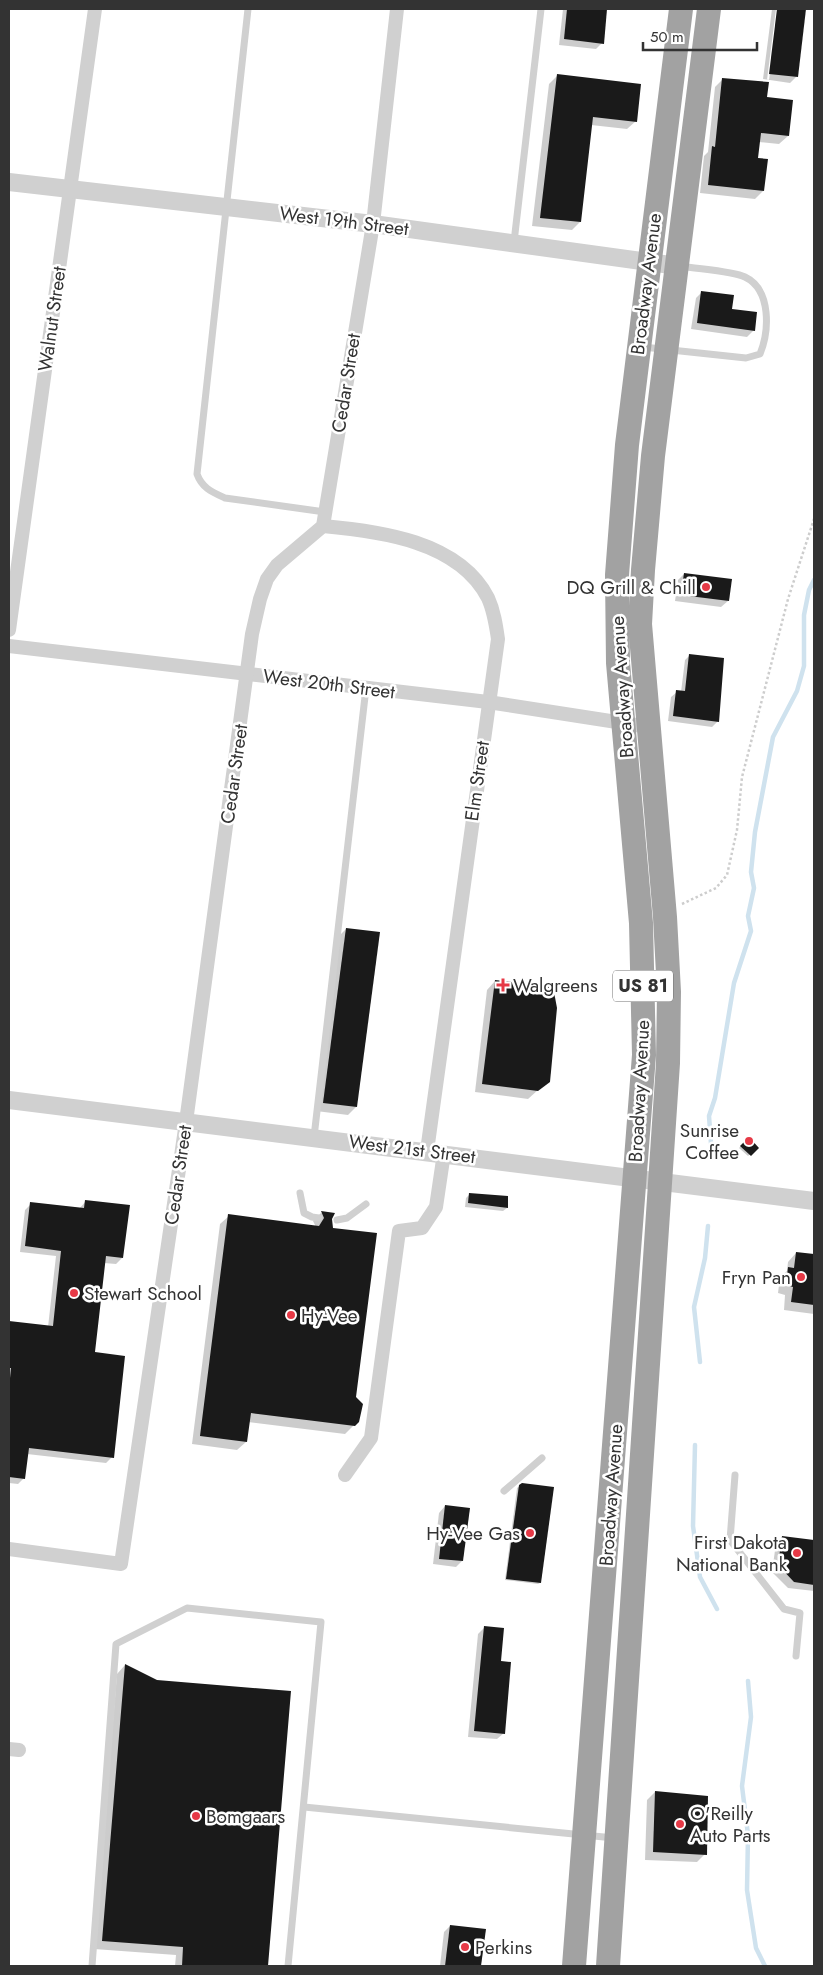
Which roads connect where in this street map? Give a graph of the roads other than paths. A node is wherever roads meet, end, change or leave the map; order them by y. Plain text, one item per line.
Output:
1 (95, 9) edge
2 (248, 9) edge
3 (397, 9) edge
4 (541, 9) edge
5 (681, 9) edge
6 (709, 9) edge
7 (9, 182) edge
8 (70, 189) junction
9 (227, 207) junction
10 (373, 224) junction
11 (514, 242) junction
12 (648, 262) junction
13 (678, 266) junction
14 (639, 347) junction
15 (667, 350) junction
16 (324, 519) junction
17 (9, 630) edge
18 (9, 646) edge
19 (248, 674) junction
20 (366, 688) junction
21 (488, 702) junction
22 (623, 723) junction
23 (649, 727) junction
24 (9, 1100) edge
25 (186, 1122) junction
26 (314, 1138) junction
27 (435, 1152) junction
28 (635, 1178) junction
29 (661, 1181) junction
30 (300, 1193) dead end
31 (814, 1201) edge
32 (366, 1204) dead end
33 (319, 1218) dead end
34 (337, 1220) dead end
35 (542, 1458) dead end
36 (345, 1475) dead end
37 (736, 1475) dead end
38 (504, 1491) dead end
39 (9, 1549) edge
40 (796, 1656) dead end
41 (304, 1807) junction
42 (584, 1836) junction
43 (616, 1838) junction
44 (92, 1966) edge
45 (288, 1966) edge
46 (574, 1966) edge
47 (608, 1966) edge

1 - 8 street, Walnut Street
2 - 9 lane
3 - 10 street, Cedar Street
4 - 11 lane
5 - 12 highway, Broadway Avenue / US 81
6 - 13 highway, Broadway Avenue / US 81
7 - 8 street, West 19th Street
8 - 9 street, West 19th Street
8 - 17 street, Walnut Street
9 - 10 street, West 19th Street
9 - 16 lane
10 - 11 street, West 19th Street
10 - 16 street, Cedar Street
11 - 12 street, West 19th Street
12 - 13 street, West 19th Street
12 - 14 highway, Broadway Avenue / US 81
13 - 15 highway, Broadway Avenue / US 81
13 - 15 lane
14 - 15 lane
14 - 22 highway, Broadway Avenue / US 81
15 - 23 highway, Broadway Avenue / US 81
16 - 19 street, Cedar Street
16 - 21 street, Elm Street
18 - 19 street, West 20th Street
19 - 20 street, West 20th Street
19 - 25 street, Cedar Street
20 - 21 street, West 20th Street
20 - 26 lane
21 - 22 street, West 20th Street
21 - 27 street, Elm Street
22 - 23 street, West 20th Street
22 - 28 highway, Broadway Avenue / US 81
23 - 29 highway, Broadway Avenue / US 81
24 - 25 street, West 21st Street
25 - 26 street, West 21st Street
25 - 39 street, Cedar Street
26 - 27 street, West 21st Street
27 - 28 street, West 21st Street
27 - 36 street, Elm Street
28 - 29 street, West 21st Street
28 - 42 highway, Broadway Avenue / US 81
29 - 31 street, West 21st Street
29 - 43 highway, Broadway Avenue / US 81
30 - 33 lane
32 - 34 lane
35 - 38 lane
37 - 40 lane
41 - 42 lane
41 - 44 lane
41 - 45 lane
42 - 43 lane
42 - 46 highway, Broadway Avenue / US 81
43 - 47 highway, Broadway Avenue / US 81

